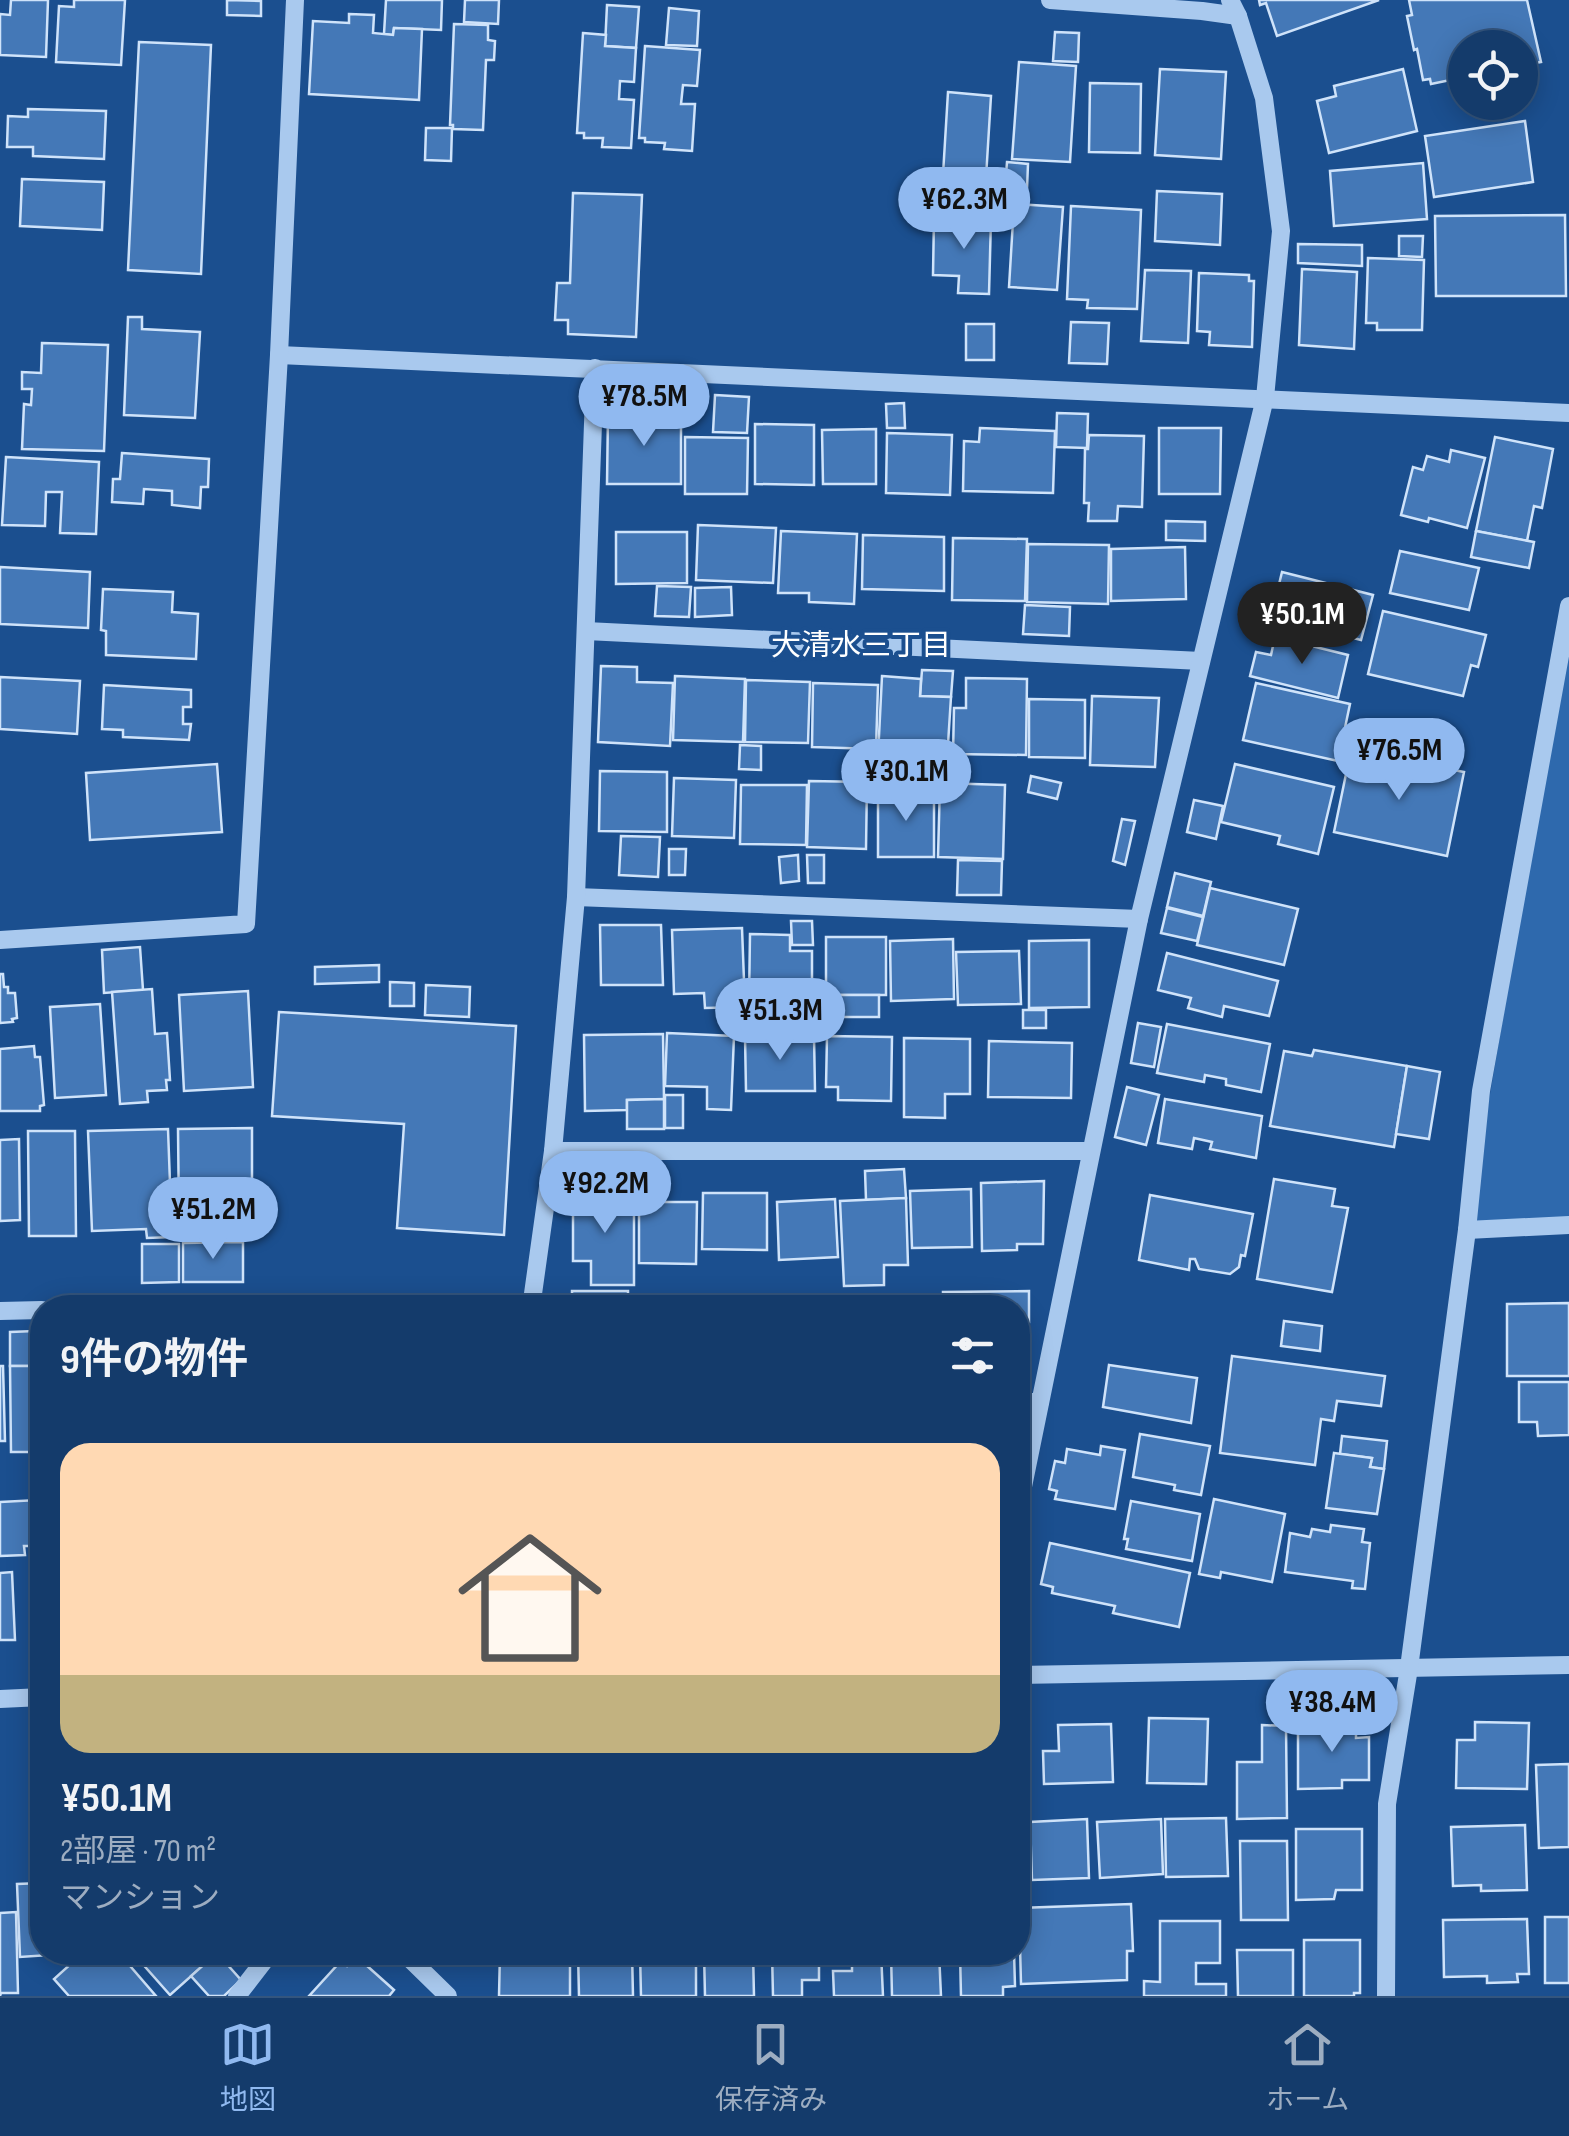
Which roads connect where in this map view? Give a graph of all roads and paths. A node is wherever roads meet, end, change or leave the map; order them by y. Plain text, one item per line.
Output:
1 (296, 0) edge
2 (1050, 0) edge
3 (1234, 8) edge
4 (279, 356) junction
5 (595, 368) junction
6 (1265, 398) junction
7 (1569, 413) edge
8 (1569, 606) edge
9 (586, 631) junction
10 (1201, 661) junction
11 (576, 897) junction
12 (1138, 919) junction
13 (0, 940) edge
14 (1091, 1150) junction
15 (553, 1151) junction
16 (1569, 1226) edge
17 (1467, 1230) junction
18 (532, 1295) edge
19 (30, 1310) edge
20 (0, 1311) edge
21 (1030, 1402) edge
22 (1040, 1402) junction
23 (1030, 1452) edge
24 (1569, 1665) edge
25 (1409, 1668) junction
26 (1030, 1674) edge
27 (30, 1698) edge
28 (0, 1699) edge
29 (262, 1965) edge
30 (416, 1965) edge
31 (237, 1996) edge
32 (448, 1996) edge
33 (1386, 1996) edge

1 - 4 street
2 - 3 street
3 - 6 street
4 - 5 street
4 - 13 street
5 - 6 street
5 - 9 street
6 - 7 street
6 - 10 street
8 - 17 street
9 - 10 street
9 - 11 street
10 - 12 street
11 - 12 street
11 - 15 street
12 - 14 street
14 - 15 street
14 - 22 street
15 - 18 street
16 - 17 street
17 - 25 street
19 - 20 street
21 - 22 street
22 - 23 street
24 - 25 street
25 - 26 street
25 - 33 street
27 - 28 street
29 - 31 street
30 - 32 street

